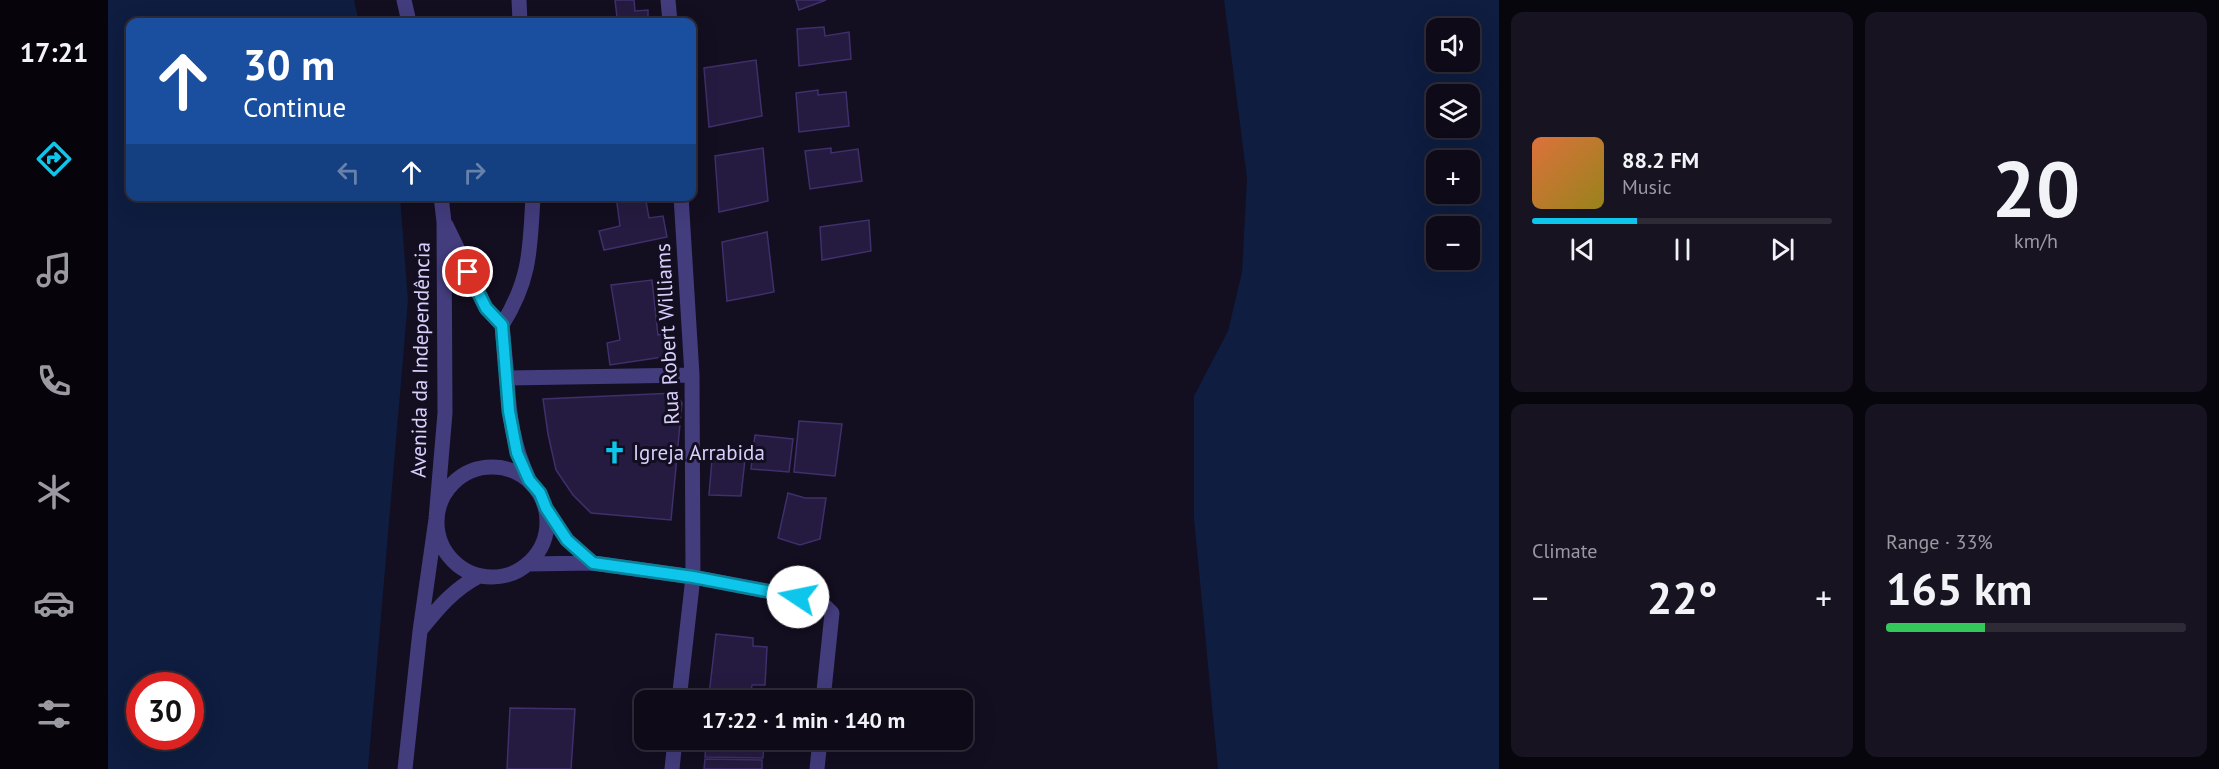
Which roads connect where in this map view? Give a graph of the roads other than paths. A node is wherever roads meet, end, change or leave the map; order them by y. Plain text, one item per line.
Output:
1 (404, 0) edge
2 (519, 0) edge
3 (668, 0) edge
4 (408, 18) edge
5 (520, 18) edge
6 (670, 18) edge
7 (442, 201) edge
8 (533, 201) edge
9 (681, 201) edge
10 (444, 222) junction
11 (502, 325) junction
12 (692, 375) junction
13 (507, 378) junction
14 (529, 480) junction
15 (546, 508) junction
16 (436, 519) junction
17 (593, 563) junction
18 (527, 564) junction
19 (478, 576) junction
20 (693, 577) junction
21 (420, 631) junction
22 (680, 690) edge
23 (824, 690) edge
24 (674, 750) edge
25 (819, 750) edge
26 (405, 769) edge
27 (672, 769) edge
28 (817, 769) edge

1 - 4 street
2 - 5 street
3 - 6 street
7 - 10 street, Avenida da Independência
8 - 11 street
9 - 12 street, Rua Robert Williams
10 - 11 street
10 - 16 street, Avenida da Independência
11 - 13 street
12 - 13 street
12 - 20 street, Rua Robert Williams
13 - 14 street
14 - 15 street
14 - 16 street
15 - 17 street
15 - 18 street
16 - 19 street
16 - 21 street, Avenida da Independência
17 - 18 street
17 - 20 street
18 - 19 street
19 - 21 street
20 - 22 street, Rua Robert Williams
20 - 23 street
21 - 26 street, Avenida da Independência
24 - 27 street
25 - 28 street

